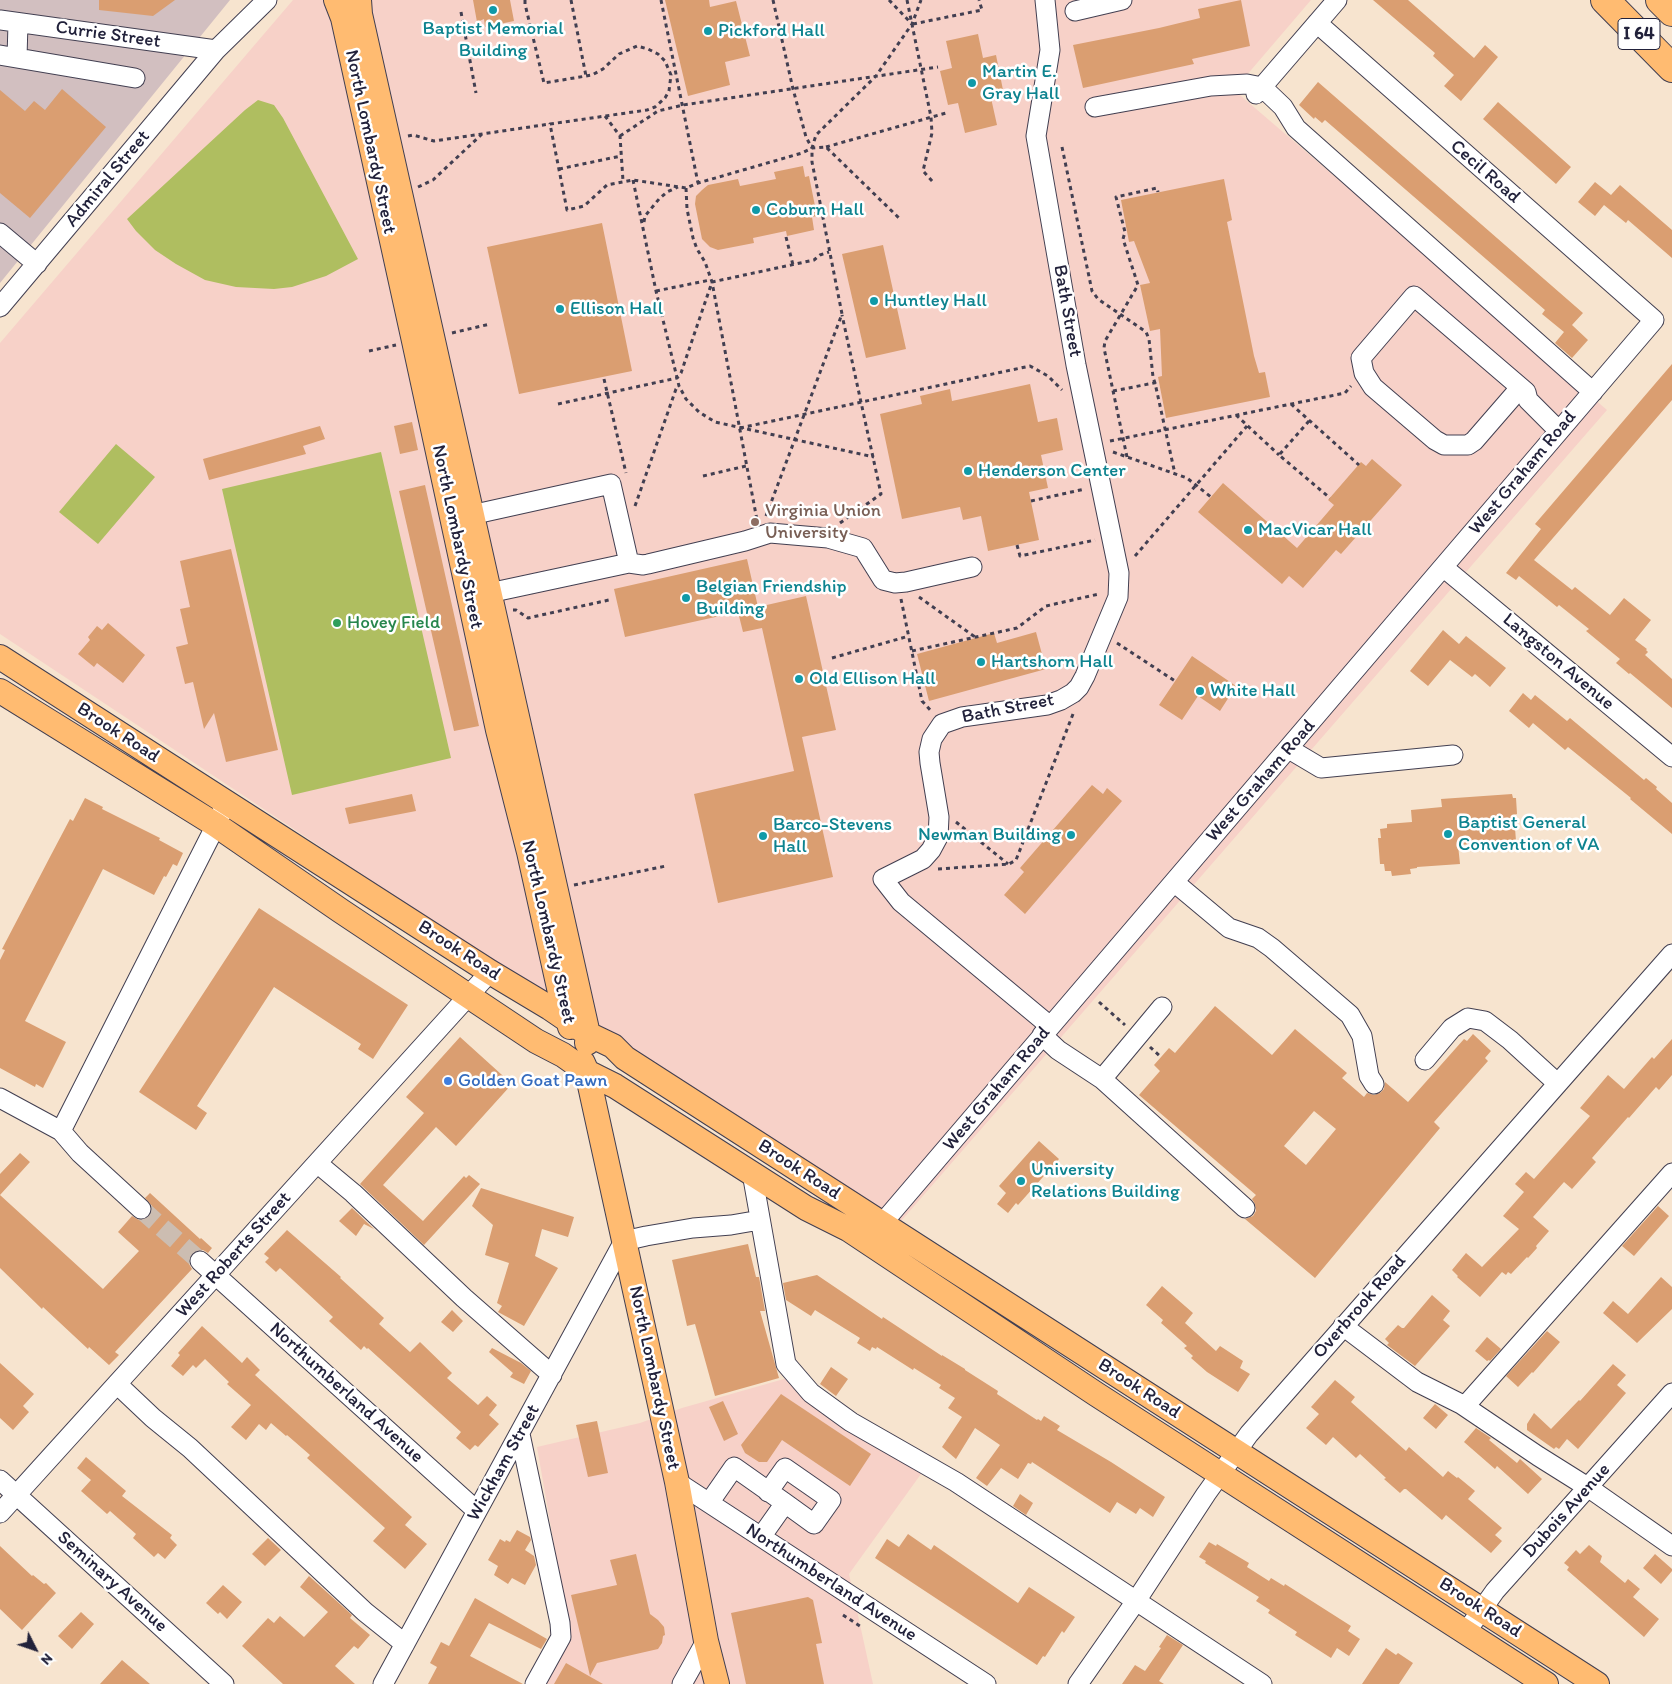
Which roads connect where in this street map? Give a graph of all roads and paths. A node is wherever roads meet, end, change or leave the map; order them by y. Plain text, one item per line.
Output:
1 (248, 0) edge
2 (267, 0) edge
3 (336, 0) edge
4 (359, 0) edge
5 (525, 0) edge
6 (571, 0) edge
7 (661, 0) edge
8 (773, 0) edge
9 (888, 0) edge
10 (907, 0) edge
11 (921, 0) edge
12 (979, 0) edge
13 (1045, 0) edge
14 (1122, 0) edge
15 (1337, 0) edge
16 (1605, 0) edge
17 (1660, 0) edge
18 (1075, 11) dead end
19 (461, 12) dead end
20 (1672, 12) edge
21 (9, 22) edge
22 (1317, 23) junction
23 (912, 24) junction
24 (216, 50) junction
25 (9, 57) edge
26 (938, 68) dead end
27 (1672, 68) edge
28 (921, 70) junction
29 (676, 74) junction
30 (671, 75) junction
31 (586, 76) junction
32 (876, 76) junction
33 (136, 78) dead end
34 (793, 89) junction
35 (1259, 90) junction
36 (476, 93) dead end
37 (683, 105) junction
38 (1094, 107) dead end
39 (657, 109) junction
40 (946, 113) dead end
41 (605, 116) junction
42 (931, 117) junction
43 (550, 124) junction
44 (482, 134) junction
45 (620, 136) junction
46 (402, 137) dead end
47 (826, 147) junction
48 (1062, 147) dead end
49 (812, 148) junction
50 (621, 156) junction
51 (559, 169) junction
52 (633, 180) junction
53 (624, 181) junction
54 (698, 182) junction
55 (933, 182) dead end
56 (678, 187) junction
57 (686, 188) junction
58 (414, 189) dead end
59 (1158, 192) dead end
60 (900, 218) dead end
61 (643, 224) junction
62 (0, 233) edge
63 (786, 237) dead end
64 (829, 252) junction
65 (37, 264) junction
66 (793, 265) junction
67 (711, 281) junction
68 (656, 291) junction
69 (0, 307) edge
70 (842, 314) junction
71 (1120, 314) junction
72 (1654, 320) joint
73 (490, 324) dead end
74 (445, 334) dead end
75 (400, 344) dead end
76 (370, 351) dead end
77 (677, 378) junction
78 (604, 379) dead end
79 (1157, 383) junction
80 (1354, 383) dead end
81 (679, 386) junction
82 (1523, 390) junction
83 (1113, 391) junction
84 (1064, 392) dead end
85 (1593, 392) junction
86 (607, 393) junction
87 (862, 402) junction
88 (558, 404) dead end
89 (1291, 404) junction
90 (804, 414) junction
91 (1236, 416) junction
92 (1309, 420) junction
93 (1247, 426) junction
94 (1564, 426) junction
95 (740, 428) junction
96 (1165, 430) junction
97 (1123, 438) junction
98 (795, 440) junction
99 (1105, 442) dead end
100 (1109, 451) dead end
101 (1279, 455) junction
102 (874, 457) junction
103 (1127, 457) junction
104 (1359, 465) dead end
105 (746, 466) junction
106 (1175, 474) junction
107 (703, 476) dead end
108 (628, 480) dead end
109 (1196, 484) junction
110 (633, 497) dead end
111 (1087, 497) dead end
112 (1211, 497) dead end
113 (1330, 498) dead end
114 (1031, 501) dead end
115 (471, 515) junction
116 (763, 522) dead end
117 (838, 524) dead end
118 (758, 525) dead end
119 (1094, 531) dead end
120 (1096, 540) junction
121 (1017, 545) dead end
122 (1098, 548) dead end
123 (1131, 560) dead end
124 (629, 563) junction
125 (972, 567) dead end
126 (1444, 567) junction
127 (488, 593) junction
128 (916, 594) dead end
129 (1102, 594) dead end
130 (900, 598) dead end
131 (609, 600) dead end
132 (508, 612) dead end
133 (909, 636) junction
134 (976, 637) junction
135 (1111, 639) dead end
136 (912, 651) junction
137 (0, 657) edge
138 (832, 658) dead end
139 (1175, 681) dead end
140 (0, 691) edge
141 (1075, 709) dead end
142 (942, 724) junction
143 (1289, 749) junction
144 (1453, 755) dead end
145 (1672, 757) edge
146 (226, 803) junction
147 (939, 817) junction
148 (216, 825) junction
149 (923, 859) junction
150 (1009, 864) junction
151 (666, 866) dead end
152 (1174, 882) junction
153 (568, 886) dead end
154 (1672, 954) edge
155 (490, 972) junction
156 (468, 997) junction
157 (1099, 1002) dead end
158 (1162, 1008) dead end
159 (568, 1021) junction
160 (1046, 1030) junction
161 (1131, 1030) dead end
162 (588, 1034) junction
163 (1146, 1043) dead end
164 (1161, 1057) dead end
165 (1424, 1060) dead end
166 (587, 1072) junction
167 (1102, 1078) junction
168 (1557, 1083) junction
169 (1374, 1084) dead end
170 (0, 1098) edge
171 (61, 1131) junction
172 (317, 1163) junction
173 (752, 1173) junction
174 (1672, 1173) edge
175 (1245, 1208) dead end
176 (141, 1209) tunnel mouth
177 (760, 1220) junction
178 (883, 1224) junction
179 (624, 1241) junction
180 (866, 1242) junction
181 (200, 1261) tunnel mouth
182 (216, 1275) junction
183 (1343, 1326) junction
184 (552, 1375) junction
185 (117, 1384) junction
186 (1672, 1393) edge
187 (1464, 1406) junction
188 (520, 1434) junction
189 (1236, 1451) junction
190 (1220, 1474) junction
191 (0, 1480) edge
192 (677, 1482) junction
193 (1589, 1488) junction
194 (768, 1492) junction
195 (16, 1495) junction
196 (709, 1503) junction
197 (784, 1503) junction
198 (477, 1512) junction
199 (0, 1513) edge
200 (761, 1537) junction
201 (1672, 1546) edge
202 (1136, 1601) junction
203 (1481, 1609) junction
204 (843, 1615) dead end
205 (863, 1628) dead end
206 (1466, 1632) junction
207 (706, 1641) junction
208 (405, 1644) junction
209 (224, 1684) edge
210 (383, 1684) edge
211 (535, 1684) edge
212 (682, 1684) edge
213 (717, 1684) edge
214 (986, 1684) edge
215 (1078, 1684) edge
216 (1262, 1684) edge
217 (1546, 1684) edge
218 (1597, 1684) edge

1 - 24 street, Admiral Street
2 - 24 street, Admiral Street
3 - 159 main road, North Lombardy Street
4 - 115 main road, North Lombardy Street
5 - 31 path
6 - 31 path
7 - 29 path
8 - 34 path
9 - 23 path
10 - 23 path
11 - 23 path
12 - 23 path
13 - 142 street, Bath Street
14 - 18 street
15 - 22 street
16 - 27 highway, I 64
17 - 20 highway, I 64
19 - 36 path
21 - 24 street, Currie Street
21 - 25 street
22 - 35 street
22 - 72 street, Cecil Road
23 - 28 path
23 - 32 path
24 - 65 street, Admiral Street
25 - 33 street
26 - 28 path
28 - 32 path
28 - 42 path
29 - 30 path
29 - 37 path
30 - 31 path
30 - 39 path
32 - 34 path
32 - 49 path
34 - 37 path
34 - 49 path
35 - 38 street
35 - 85 street
37 - 39 path
37 - 54 path
39 - 41 path
39 - 45 path
40 - 42 path
41 - 43 path
41 - 45 path
42 - 47 path
42 - 55 path
43 - 44 path
43 - 51 path
44 - 46 path
44 - 58 path
45 - 50 path
47 - 49 path
47 - 60 path
48 - 71 path
49 - 54 path
49 - 64 path
50 - 51 path
50 - 53 path
51 - 53 path
52 - 53 path
52 - 56 path
52 - 61 path
54 - 57 path
56 - 57 path
56 - 61 path
57 - 67 path
59 - 71 path
61 - 68 path
62 - 65 street
63 - 66 path
64 - 66 path
64 - 70 path
65 - 69 street, Admiral Street
66 - 67 path
67 - 68 path
67 - 77 path
67 - 95 path
68 - 77 path
70 - 87 path
70 - 90 path
71 - 79 path
71 - 83 path
72 - 85 street, West Graham Road
73 - 74 path
75 - 76 path
77 - 81 path
77 - 86 path
78 - 86 path
79 - 83 path
79 - 96 path
80 - 89 path
81 - 95 path
81 - 110 path
82 - 82 street
82 - 94 street
83 - 97 path
84 - 87 path
85 - 94 street, West Graham Road
86 - 88 path
86 - 108 path
87 - 90 path
87 - 102 path
89 - 91 path
89 - 92 path
90 - 95 path
90 - 98 path
91 - 93 path
91 - 96 path
92 - 101 path
92 - 104 path
93 - 101 path
93 - 109 path
94 - 126 street, West Graham Road
95 - 98 path
95 - 105 path
96 - 97 path
96 - 106 path
97 - 99 path
97 - 103 path
98 - 102 path
98 - 116 path
100 - 103 path
101 - 113 path
102 - 117 path
103 - 106 path
105 - 107 path
105 - 118 path
106 - 109 path
109 - 112 path
109 - 123 path
111 - 114 path
115 - 124 street
115 - 127 main road, North Lombardy Street
119 - 120 path
120 - 121 path
120 - 122 path
124 - 125 street
124 - 127 street
126 - 143 street, West Graham Road
126 - 145 street, Langston Avenue
127 - 162 main road, North Lombardy Street
128 - 134 path
129 - 134 path
130 - 133 path
131 - 132 path
133 - 136 path
133 - 138 path
134 - 136 path
135 - 139 path
136 - 142 path
137 - 146 main road, Brook Road
140 - 148 main road, Brook Road
141 - 150 path
142 - 147 street, Bath Street
143 - 144 street
143 - 152 street, West Graham Road
146 - 148 street
146 - 155 main road, Brook Road
147 - 149 street, Bath Street
147 - 150 path
148 - 156 main road, Brook Road
148 - 171 street
149 - 150 path
149 - 160 street, Bath Street
151 - 153 path
152 - 160 street, West Graham Road
152 - 169 street
154 - 168 street, Overbrook Road
155 - 156 street, West Roberts Street
155 - 159 main road, Brook Road
156 - 166 main road, Brook Road
156 - 172 street, West Roberts Street
157 - 161 path
158 - 167 street
159 - 162 main road, Brook Road
159 - 166 main road, North Lombardy Street
160 - 167 street
160 - 178 street, West Graham Road
162 - 166 main road, North Lombardy Street
162 - 178 main road, Brook Road
163 - 164 path
165 - 168 street
166 - 173 main road, Brook Road
166 - 179 main road, North Lombardy Street
167 - 175 street
168 - 183 street, Overbrook Road
170 - 171 street
171 - 176 street
172 - 182 street, West Roberts Street
172 - 184 street
173 - 177 street
173 - 180 main road, Brook Road
174 - 187 street
177 - 179 street
177 - 202 street
178 - 180 street, West Graham Road
178 - 189 main road, Brook Road
179 - 184 street, Wickham Street
179 - 192 main road, North Lombardy Street
180 - 190 main road, Brook Road
181 - 182 street, Northumberland Avenue
182 - 185 street, West Roberts Street
182 - 198 street, Northumberland Avenue
183 - 187 street
183 - 189 street, Overbrook Road
184 - 188 street, Wickham Street
185 - 195 street, West Roberts Street
185 - 208 street
186 - 193 street, Dubois Avenue
187 - 193 street
188 - 198 street, Wickham Street
188 - 211 street
189 - 190 street, Overbrook Road
189 - 203 main road, Brook Road
190 - 202 street, Overbrook Road
190 - 206 main road, Brook Road
191 - 195 street, Seminary Avenue
192 - 196 street, Northumberland Avenue
192 - 207 main road, North Lombardy Street
193 - 201 street
193 - 203 street, Dubois Avenue
194 - 196 street
194 - 197 street
194 - 197 street
195 - 199 street, West Roberts Street
195 - 209 street, Seminary Avenue
196 - 200 street, Northumberland Avenue
197 - 200 street
198 - 208 street, Wickham Street
200 - 214 street, Northumberland Avenue
202 - 215 street, Overbrook Road
202 - 216 street
203 - 206 street, Dubois Avenue
203 - 218 main road, Brook Road
204 - 205 path
206 - 217 main road, Brook Road
207 - 212 street
207 - 213 main road, North Lombardy Street
208 - 210 street, Wickham Street

